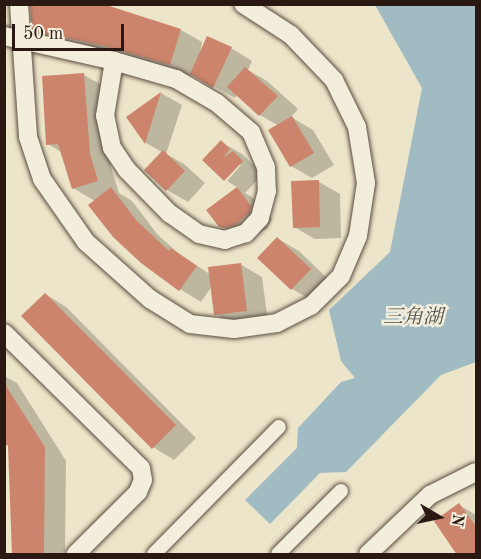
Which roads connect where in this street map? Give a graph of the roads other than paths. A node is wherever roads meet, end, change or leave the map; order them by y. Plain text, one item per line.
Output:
1 (19, 4) edge
2 (243, 4) edge
3 (12, 37) edge
4 (114, 61) junction
5 (4, 333) edge
6 (279, 427) dead end
7 (477, 472) edge
8 (341, 491) dead end
9 (76, 555) edge
10 (154, 555) edge
11 (278, 555) edge
12 (368, 555) edge

1 - 3 street
2 - 3 street
3 - 4 street
4 - 4 street
5 - 9 street
6 - 10 street
7 - 12 street
8 - 11 street

